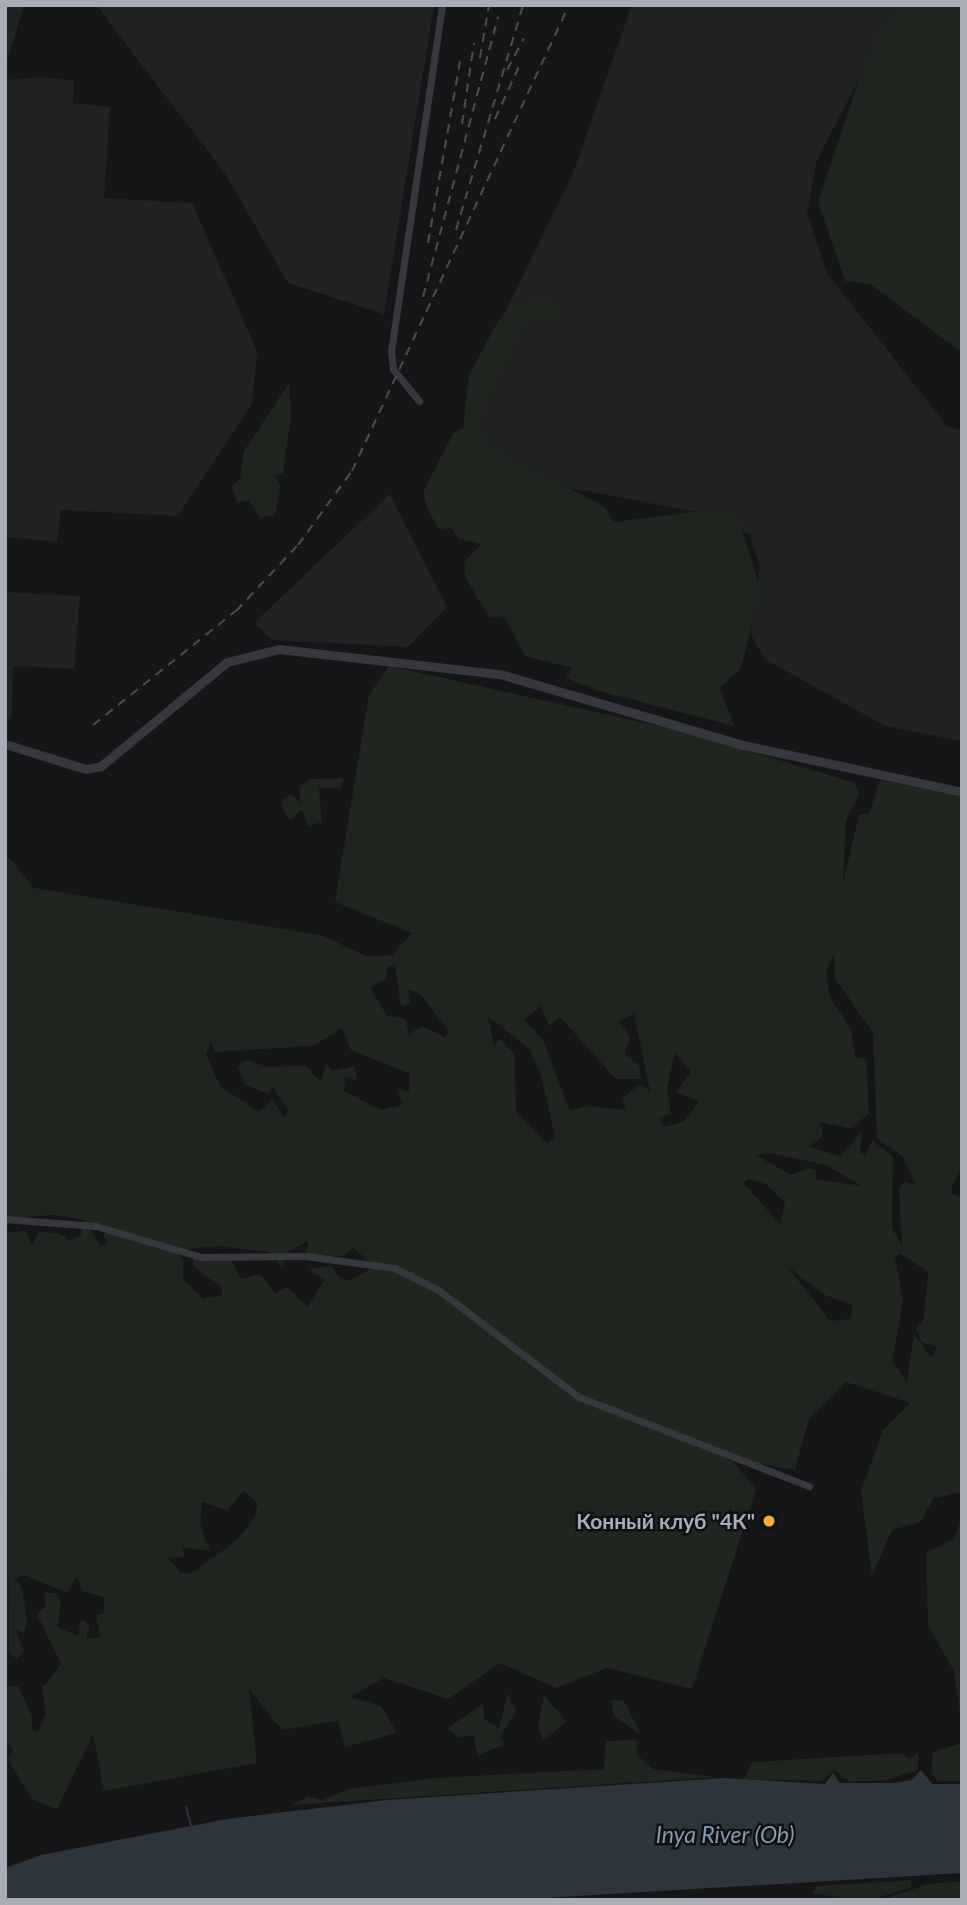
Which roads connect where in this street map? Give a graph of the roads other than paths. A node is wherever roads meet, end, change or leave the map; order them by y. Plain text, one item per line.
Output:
1 (442, 5) edge
2 (419, 401) dead end
3 (5, 744) edge
4 (962, 792) edge
5 (5, 1219) edge
6 (809, 1486) dead end

1 - 2 street
3 - 4 street
5 - 6 street

